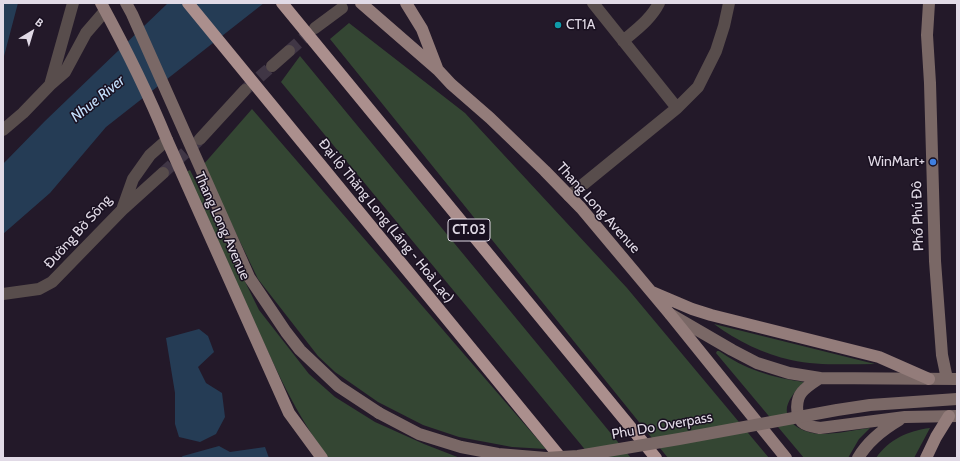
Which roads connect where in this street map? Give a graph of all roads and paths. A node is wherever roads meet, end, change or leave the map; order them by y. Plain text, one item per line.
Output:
1 (73, 3) edge
2 (126, 3) edge
3 (188, 3) edge
4 (282, 3) edge
5 (361, 3) edge
6 (406, 3) edge
7 (593, 3) edge
8 (659, 3) edge
9 (729, 3) edge
10 (929, 3) edge
11 (103, 7) edge
12 (342, 8) dead end
13 (315, 28) tunnel mouth
14 (623, 41) junction
15 (289, 51) tunnel mouth
16 (272, 66) tunnel mouth
17 (438, 70) junction
18 (50, 85) junction
19 (245, 90) tunnel mouth
20 (677, 108) junction
21 (3, 130) edge
22 (200, 139) tunnel mouth
23 (167, 140) junction
24 (163, 173) tunnel mouth
25 (569, 196) junction
26 (122, 210) junction
27 (651, 291) junction
28 (3, 294) edge
29 (669, 313) junction
30 (820, 378) junction
31 (929, 379) junction
32 (952, 379) edge
33 (957, 399) edge
34 (953, 416) edge
35 (905, 417) junction
36 (322, 458) edge
37 (561, 458) edge
38 (656, 458) edge
39 (786, 458) edge
40 (858, 458) edge
41 (926, 458) edge

1 - 18 street
2 - 33 main road, Phu Do Overpass, bridge
3 - 37 highway, Đại lộ Thăng Long (Láng - Hoà Lạc)
4 - 38 highway, CT.03
5 - 17 main road, Thang Long Avenue
6 - 17 main road
7 - 14 street
8 - 14 street
9 - 20 street
10 - 32 main road, Phố Phú Đô
11 - 18 street
11 - 23 main road, Thang Long Avenue
12 - 13 street
14 - 20 street
15 - 16 street
17 - 25 main road, Thang Long Avenue
18 - 21 street
19 - 22 street
20 - 25 street
23 - 26 street, Đường Bờ Sông
23 - 36 main road, Thang Long Avenue
24 - 26 street
25 - 27 main road, Thang Long Avenue
26 - 28 street, Đường Bờ Sông
27 - 29 main road, Thang Long Avenue
27 - 31 main road
29 - 30 main road
29 - 39 main road, Thang Long Avenue
30 - 31 main road
30 - 35 main road
31 - 32 main road
34 - 35 main road
34 - 41 main road
35 - 40 main road

